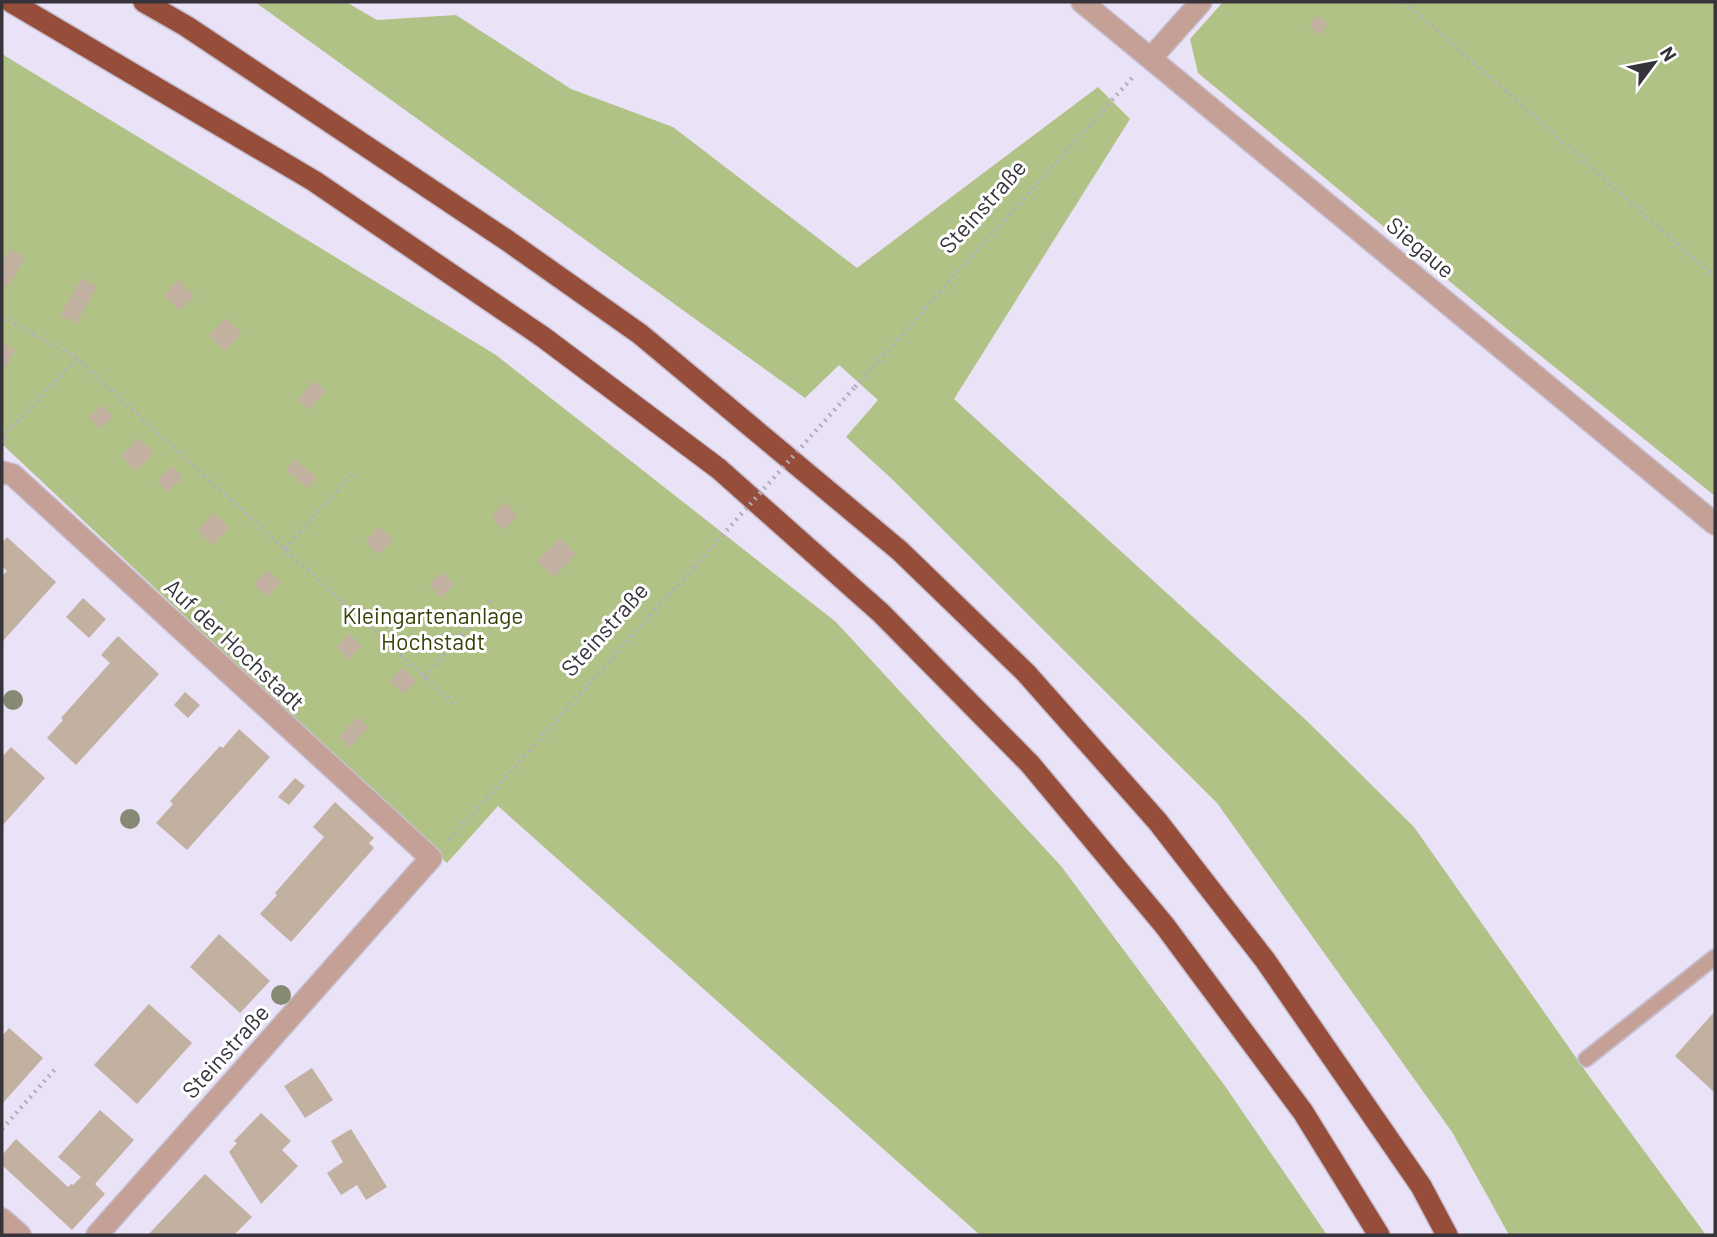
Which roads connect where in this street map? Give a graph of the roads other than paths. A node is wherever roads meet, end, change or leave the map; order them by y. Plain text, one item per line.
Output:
1 (11, 2) edge
2 (144, 2) edge
3 (1082, 2) edge
4 (1200, 2) edge
5 (1151, 58) junction
6 (2, 472) edge
7 (1715, 524) edge
8 (431, 858) joint
9 (1715, 957) edge
10 (1586, 1059) dead end
11 (2, 1219) edge
12 (20, 1235) edge
13 (97, 1235) edge
14 (1379, 1235) edge
15 (1447, 1235) edge

1 - 14 highway
2 - 15 highway
3 - 5 street, Siegaue
4 - 5 street
5 - 7 street, Siegaue
6 - 8 street, Auf der Hochstadt
8 - 13 street, Steinstraße
9 - 10 lane
11 - 12 street

